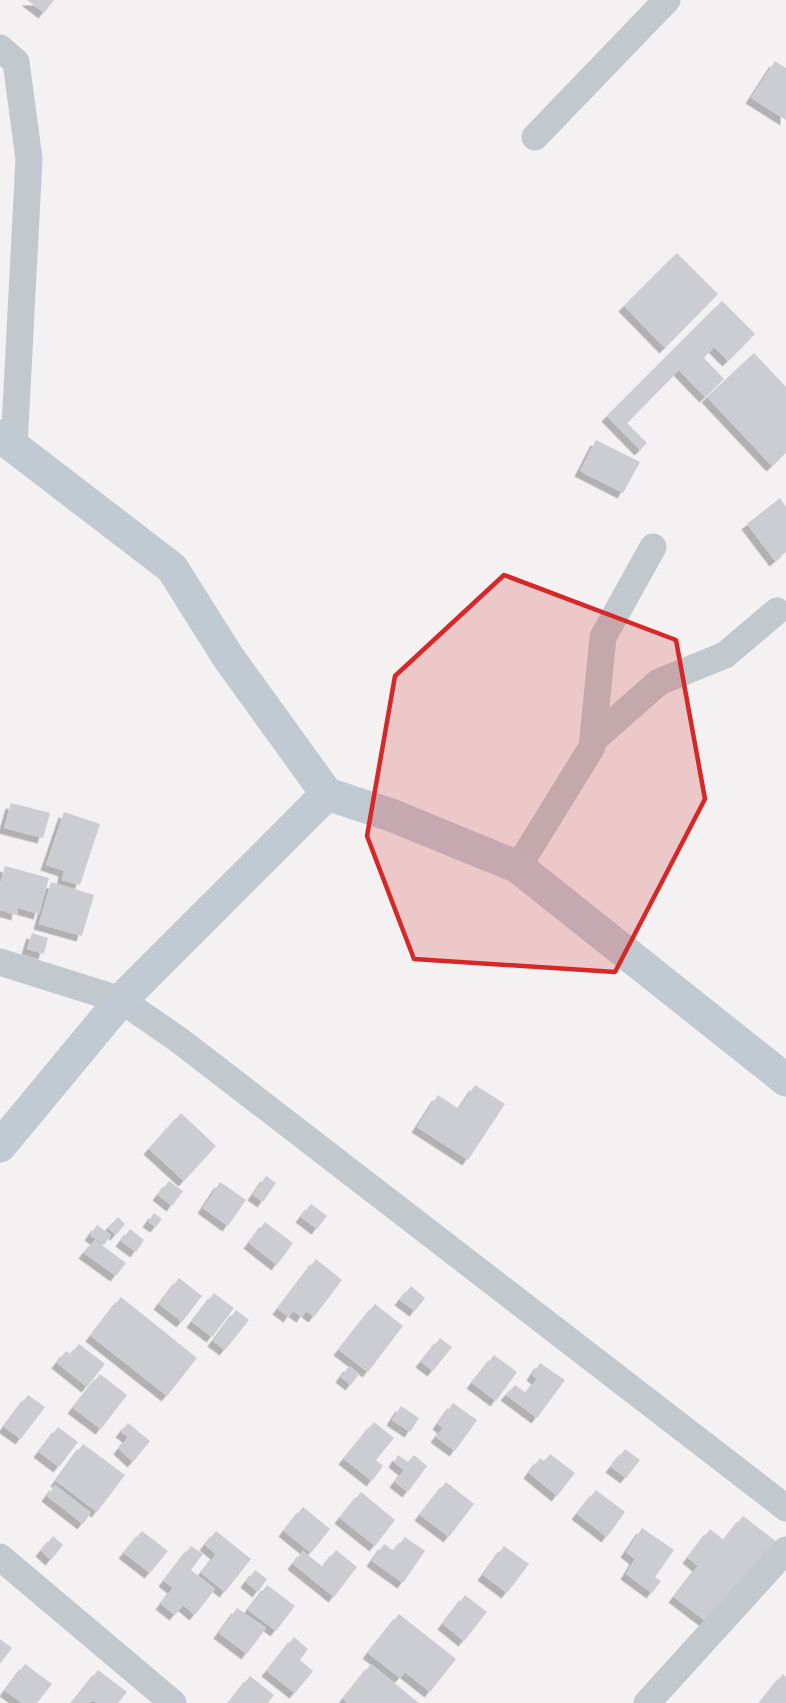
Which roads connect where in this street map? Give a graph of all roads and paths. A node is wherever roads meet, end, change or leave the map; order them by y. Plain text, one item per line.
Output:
1 (667, 0) edge
2 (5, 64) edge
3 (535, 137) dead end
4 (7, 441) edge
5 (653, 547) dead end
6 (777, 611) dead end
7 (593, 740) junction
8 (327, 794) junction
9 (518, 867) junction
10 (0, 962) edge
11 (121, 1000) junction
12 (786, 1080) edge
13 (0, 1146) edge
14 (786, 1508) edge
15 (786, 1550) edge
16 (0, 1557) edge
17 (173, 1703) edge
18 (647, 1703) edge

1 - 3 street
2 - 4 street
4 - 8 street
5 - 7 street
6 - 7 street
7 - 9 street
8 - 9 street
8 - 11 street
9 - 12 street
10 - 11 street
11 - 13 street
11 - 14 street
15 - 18 street
16 - 17 street

